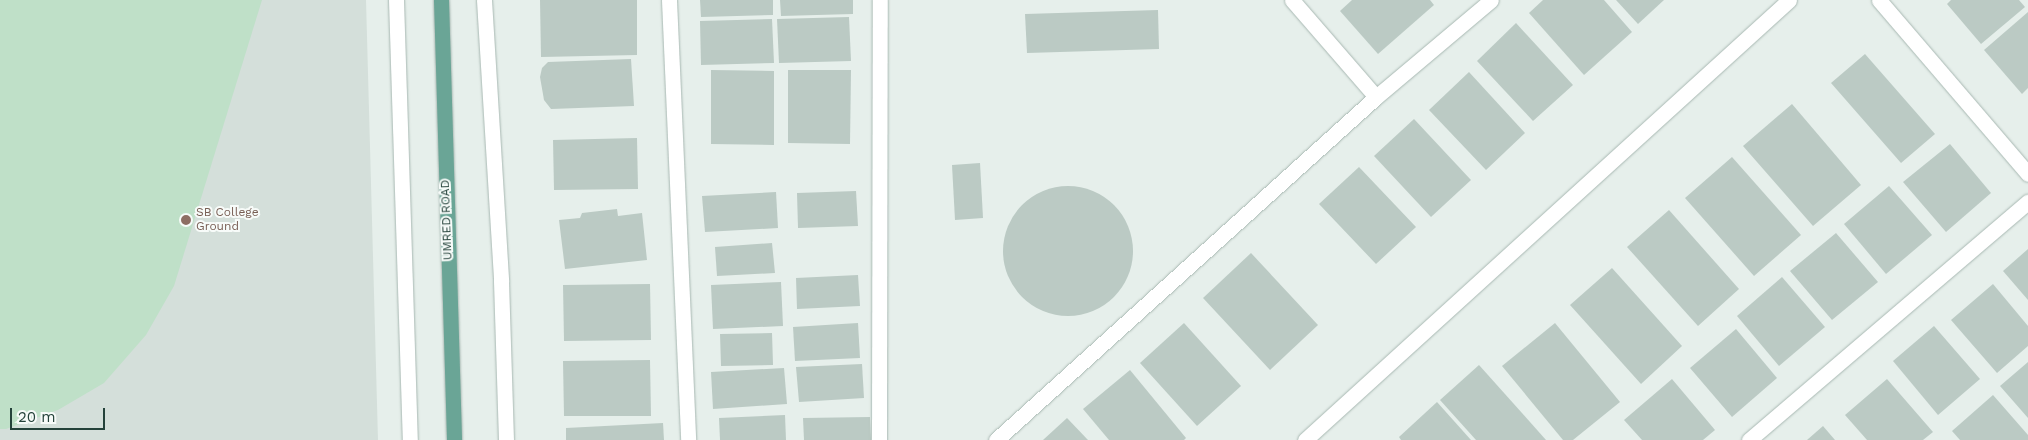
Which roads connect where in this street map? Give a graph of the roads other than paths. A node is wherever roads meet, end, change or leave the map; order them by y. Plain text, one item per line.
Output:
1 (396, 0) edge
2 (441, 0) edge
3 (484, 0) edge
4 (669, 0) edge
5 (880, 0) edge
6 (1292, 0) edge
7 (1491, 0) edge
8 (1789, 0) edge
9 (1879, 0) edge
10 (1376, 97) junction
11 (2028, 174) edge
12 (2028, 202) edge
13 (410, 440) edge
14 (454, 440) edge
15 (506, 440) edge
16 (688, 440) edge
17 (879, 440) edge
18 (996, 440) edge
19 (1305, 440) edge
20 (1749, 440) edge

1 - 13 street
2 - 14 main road, UMRED ROAD
3 - 15 street
4 - 16 street
5 - 17 street
6 - 10 street
7 - 10 street
8 - 19 street
9 - 11 street
10 - 18 street
12 - 20 street

